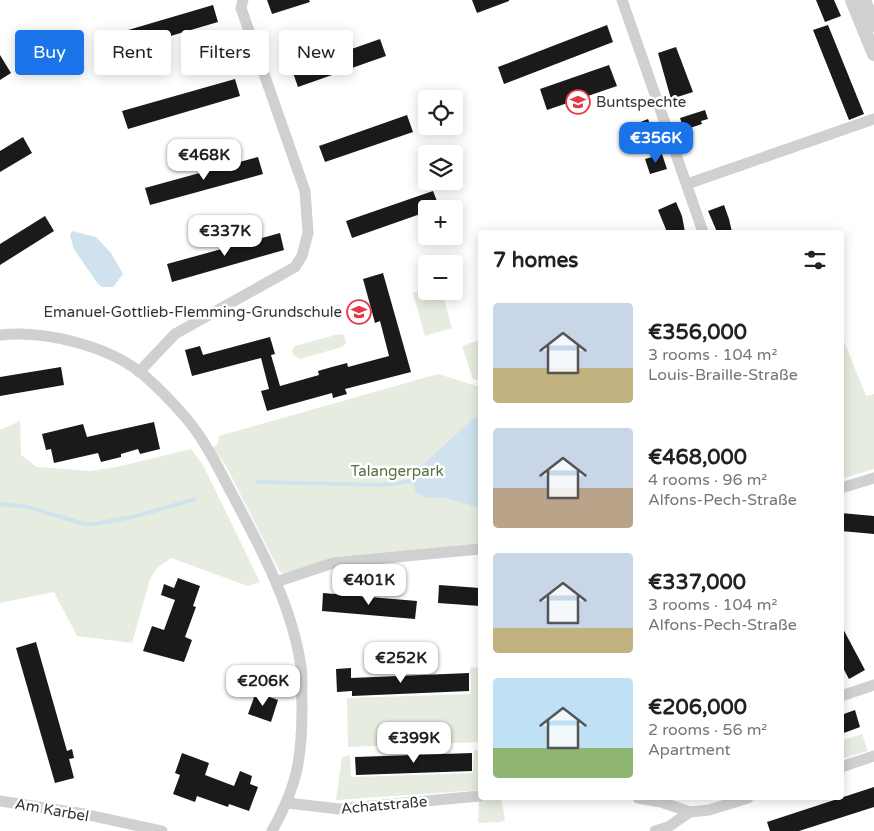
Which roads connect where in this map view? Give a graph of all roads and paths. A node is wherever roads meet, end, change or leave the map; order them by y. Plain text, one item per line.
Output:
1 (243, 0) edge
2 (622, 0) edge
3 (852, 0) edge
4 (864, 0) edge
5 (874, 25) edge
6 (874, 54) edge
7 (874, 119) edge
8 (687, 184) junction
9 (702, 230) edge
10 (0, 335) edge
11 (139, 372) junction
12 (874, 478) edge
13 (844, 487) edge
14 (478, 549) edge
15 (276, 582) junction
16 (874, 685) edge
17 (844, 695) edge
18 (874, 756) edge
19 (844, 766) edge
20 (478, 796) edge
21 (650, 800) edge
22 (742, 800) edge
23 (0, 801) edge
24 (288, 803) junction
25 (690, 812) junction
26 (162, 831) edge
27 (272, 831) edge
28 (655, 831) edge

1 - 11 street
2 - 8 street
3 - 6 street
4 - 5 street
7 - 8 street
8 - 9 street
10 - 11 street
11 - 15 street
12 - 13 street
14 - 15 street
15 - 24 street
16 - 17 street
18 - 19 street
20 - 24 street, Achatstraße
21 - 25 street
22 - 25 street
23 - 26 street, Am Karbel
24 - 27 street
25 - 28 street

